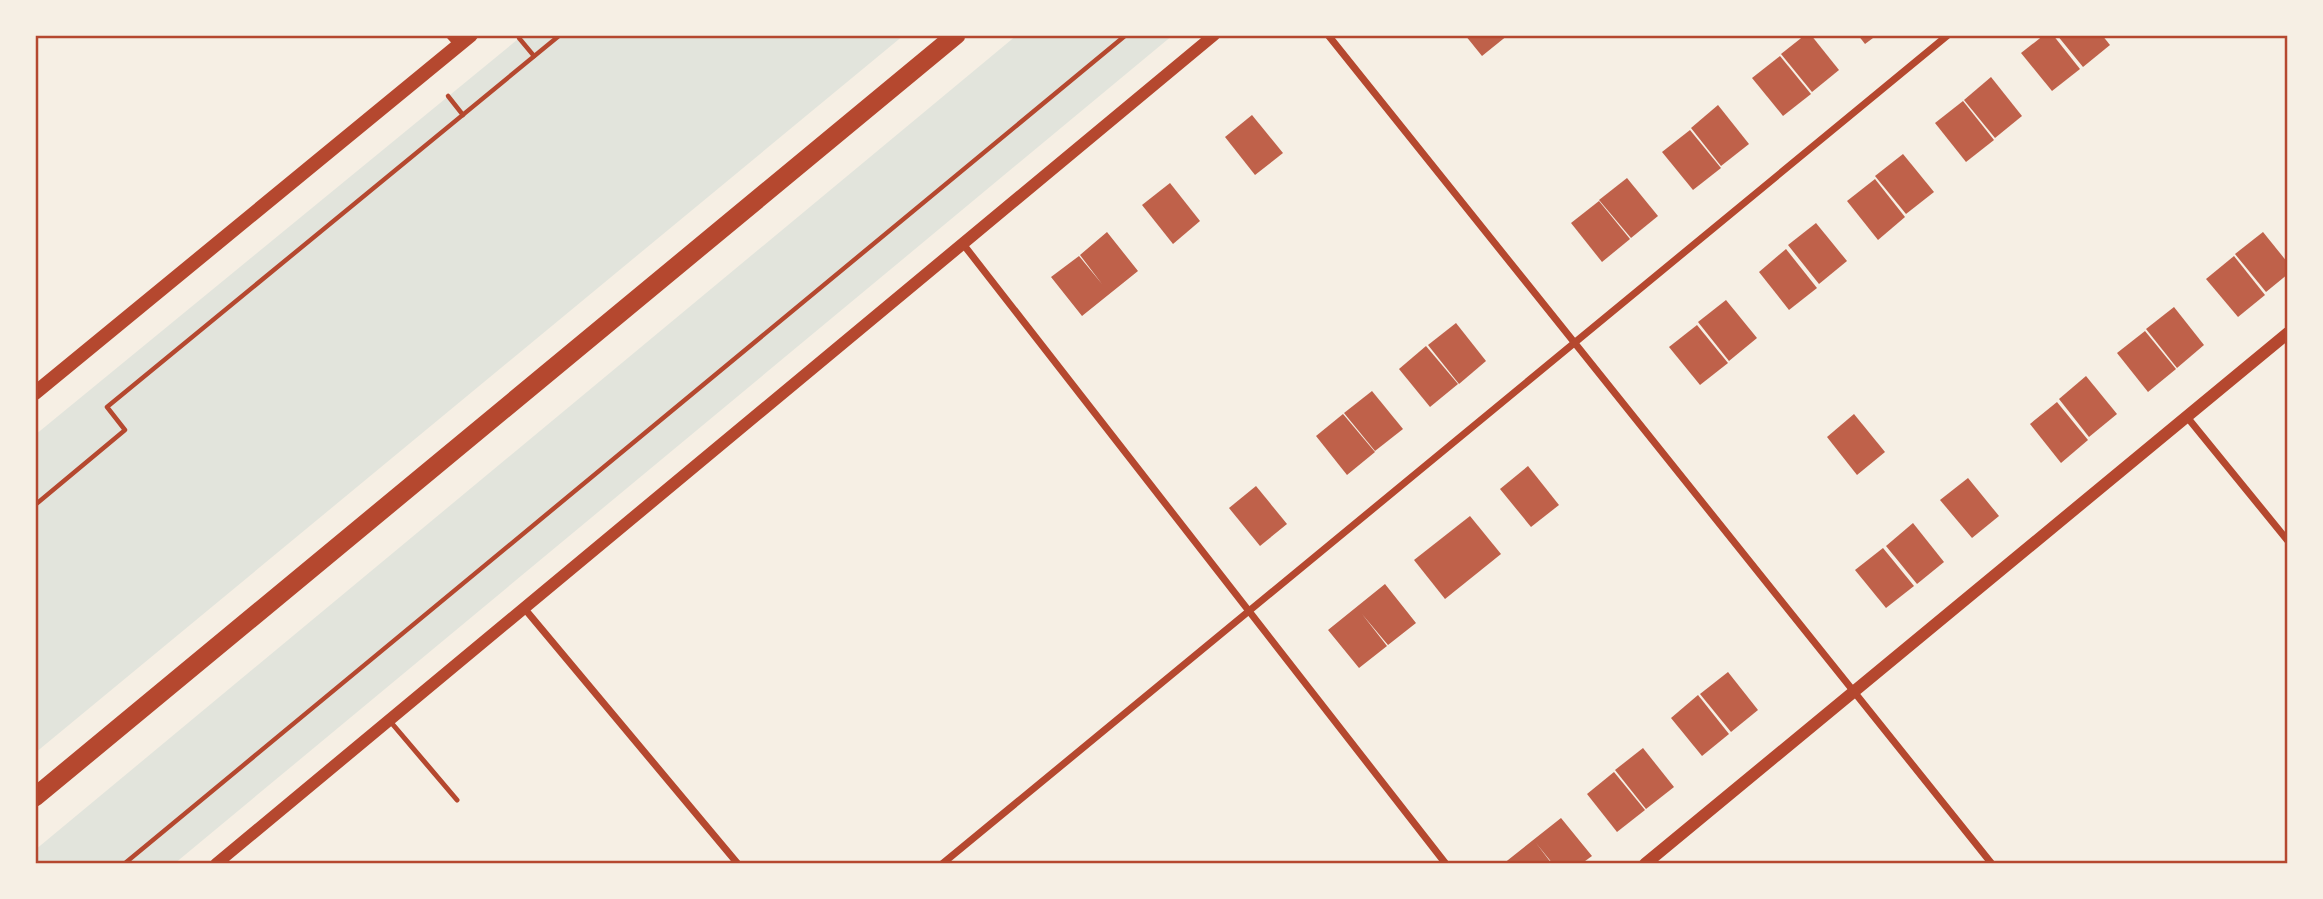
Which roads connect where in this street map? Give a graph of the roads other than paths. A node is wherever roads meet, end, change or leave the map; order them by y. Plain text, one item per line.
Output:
1 (471, 35) edge
2 (956, 35) edge
3 (1214, 35) edge
4 (1328, 35) edge
5 (1948, 35) edge
6 (454, 40) edge
7 (963, 244) junction
8 (2288, 333) edge
9 (1575, 343) junction
10 (35, 393) edge
11 (2187, 417) junction
12 (2288, 541) edge
13 (524, 608) junction
14 (1250, 612) junction
15 (1854, 692) junction
16 (389, 720) junction
17 (35, 797) edge
18 (457, 800) dead end
19 (216, 864) edge
20 (738, 864) edge
21 (942, 864) edge
22 (1446, 864) edge
23 (1645, 864) edge
24 (1992, 864) edge

1 - 6 main road
2 - 17 highway
3 - 7 street
4 - 9 street
5 - 9 street
6 - 10 main road
7 - 13 street
7 - 14 street
8 - 11 street
9 - 14 street
9 - 15 street
11 - 12 street
11 - 15 street
13 - 16 street
13 - 20 street
14 - 21 street
14 - 22 street
15 - 23 street
15 - 24 street
16 - 18 lane
16 - 19 street

